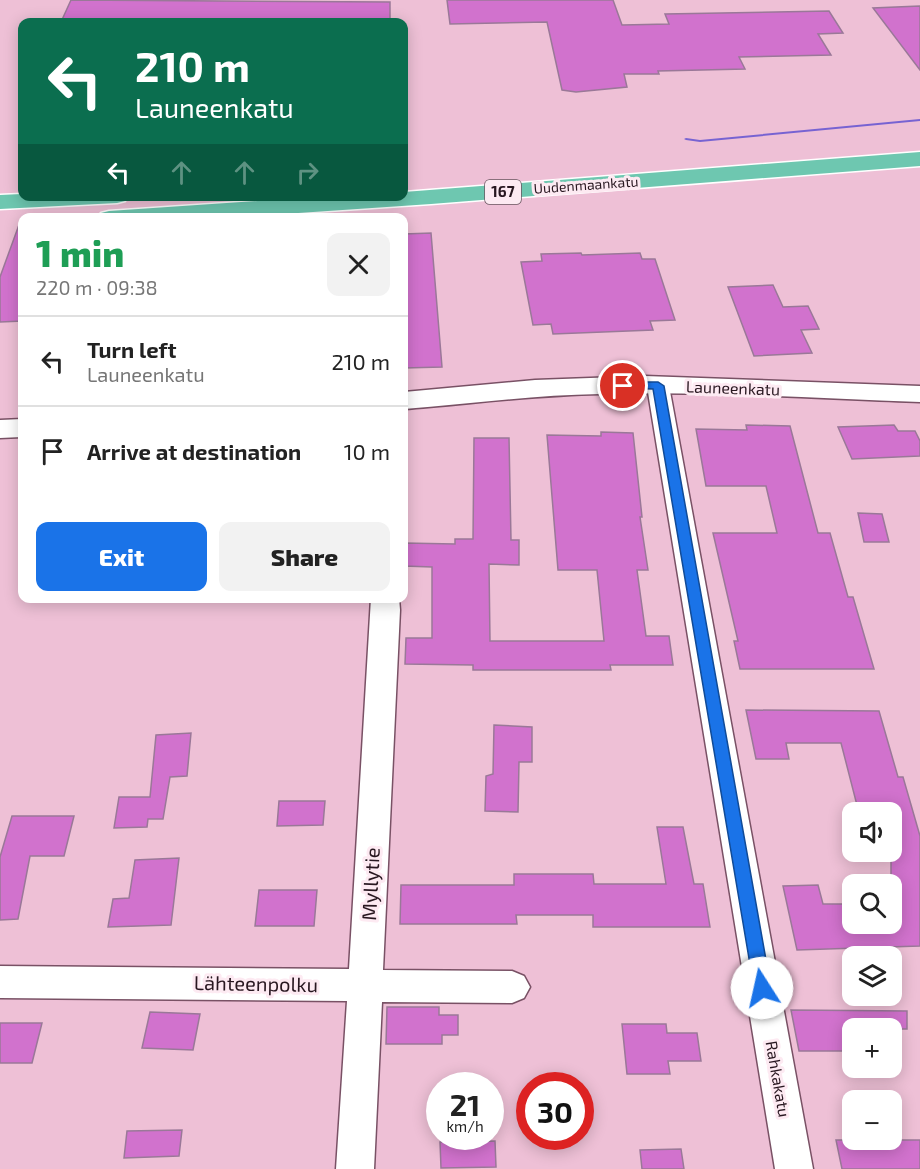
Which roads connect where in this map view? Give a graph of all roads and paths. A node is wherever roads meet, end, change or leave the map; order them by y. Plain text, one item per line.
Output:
1 (920, 144) edge
2 (920, 159) edge
3 (408, 182) edge
4 (408, 198) edge
5 (20, 201) edge
6 (370, 201) edge
7 (0, 202) edge
8 (186, 213) edge
9 (18, 222) edge
10 (0, 223) edge
11 (658, 386) junction
12 (920, 394) edge
13 (408, 401) edge
14 (18, 428) edge
15 (0, 429) edge
16 (385, 603) edge
17 (0, 982) edge
18 (366, 985) junction
19 (512, 987) dead end
20 (355, 1169) edge
21 (794, 1169) edge

1 - 3 main road, Uudenmaankatu / 167
2 - 4 main road, Uudenmaankatu / 167
5 - 7 main road
6 - 8 main road, Uudenmaankatu / 167
9 - 10 main road
11 - 12 street, Launeenkatu
11 - 13 street, Launeenkatu
11 - 21 street, Rahkakatu
14 - 15 street
16 - 18 street, Myllytie
17 - 18 street, Lähteenpolku
18 - 19 street, Lähteenpolku
18 - 20 street, Myllytie

